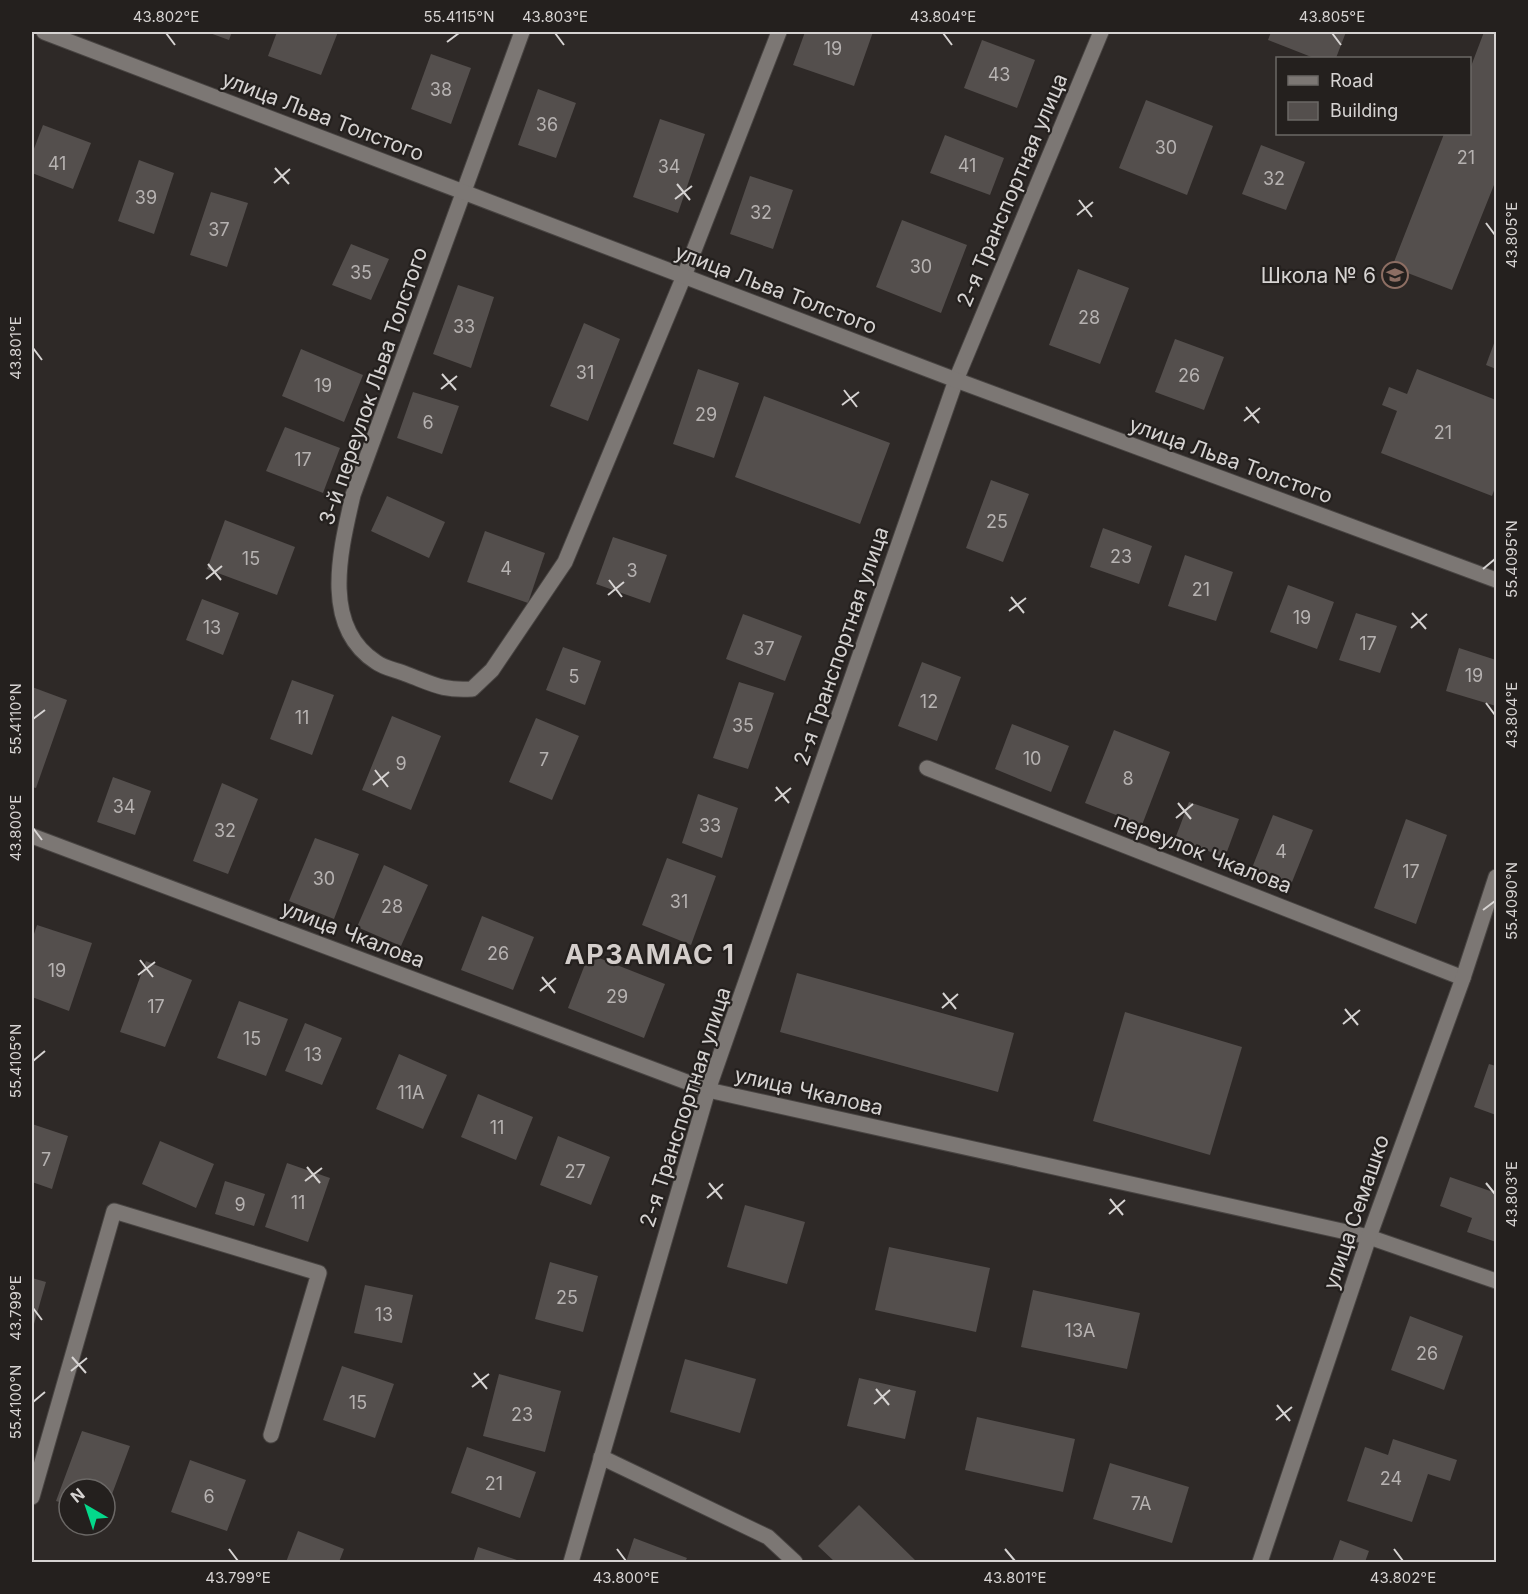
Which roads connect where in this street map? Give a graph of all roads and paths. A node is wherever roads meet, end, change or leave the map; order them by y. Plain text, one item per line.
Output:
1 (44, 32) edge
2 (522, 32) edge
3 (779, 32) edge
4 (1101, 32) edge
5 (462, 192) junction
6 (684, 276) junction
7 (956, 380) junction
8 (1497, 580) edge
9 (927, 768) dead end
10 (32, 836) edge
11 (1497, 877) edge
12 (1463, 978) junction
13 (708, 1090) junction
14 (1369, 1237) junction
15 (1497, 1281) edge
16 (271, 1435) dead end
17 (601, 1457) junction
18 (32, 1497) edge
19 (571, 1563) edge
20 (795, 1563) edge
21 (1260, 1563) edge

1 - 5 street, улица Льва Толстого
2 - 5 street, 3-й переулок Льва Толстого
3 - 6 street, 3-й переулок Льва Толстого
4 - 7 street, 2-я Транспортная улица
5 - 6 street, улица Льва Толстого
5 - 6 street, 3-й переулок Льва Толстого
6 - 7 street, улица Льва Толстого
7 - 8 street, улица Льва Толстого
7 - 13 street, 2-я Транспортная улица
9 - 12 street, переулок Чкалова
10 - 13 street, улица Чкалова
11 - 12 street, улица Семашко
12 - 14 street, улица Семашко
13 - 14 street, улица Чкалова
13 - 17 street, 2-я Транспортная улица
14 - 15 street, улица Чкалова
14 - 21 street, улица Семашко
16 - 18 street
17 - 19 street, 2-я Транспортная улица
17 - 20 street

